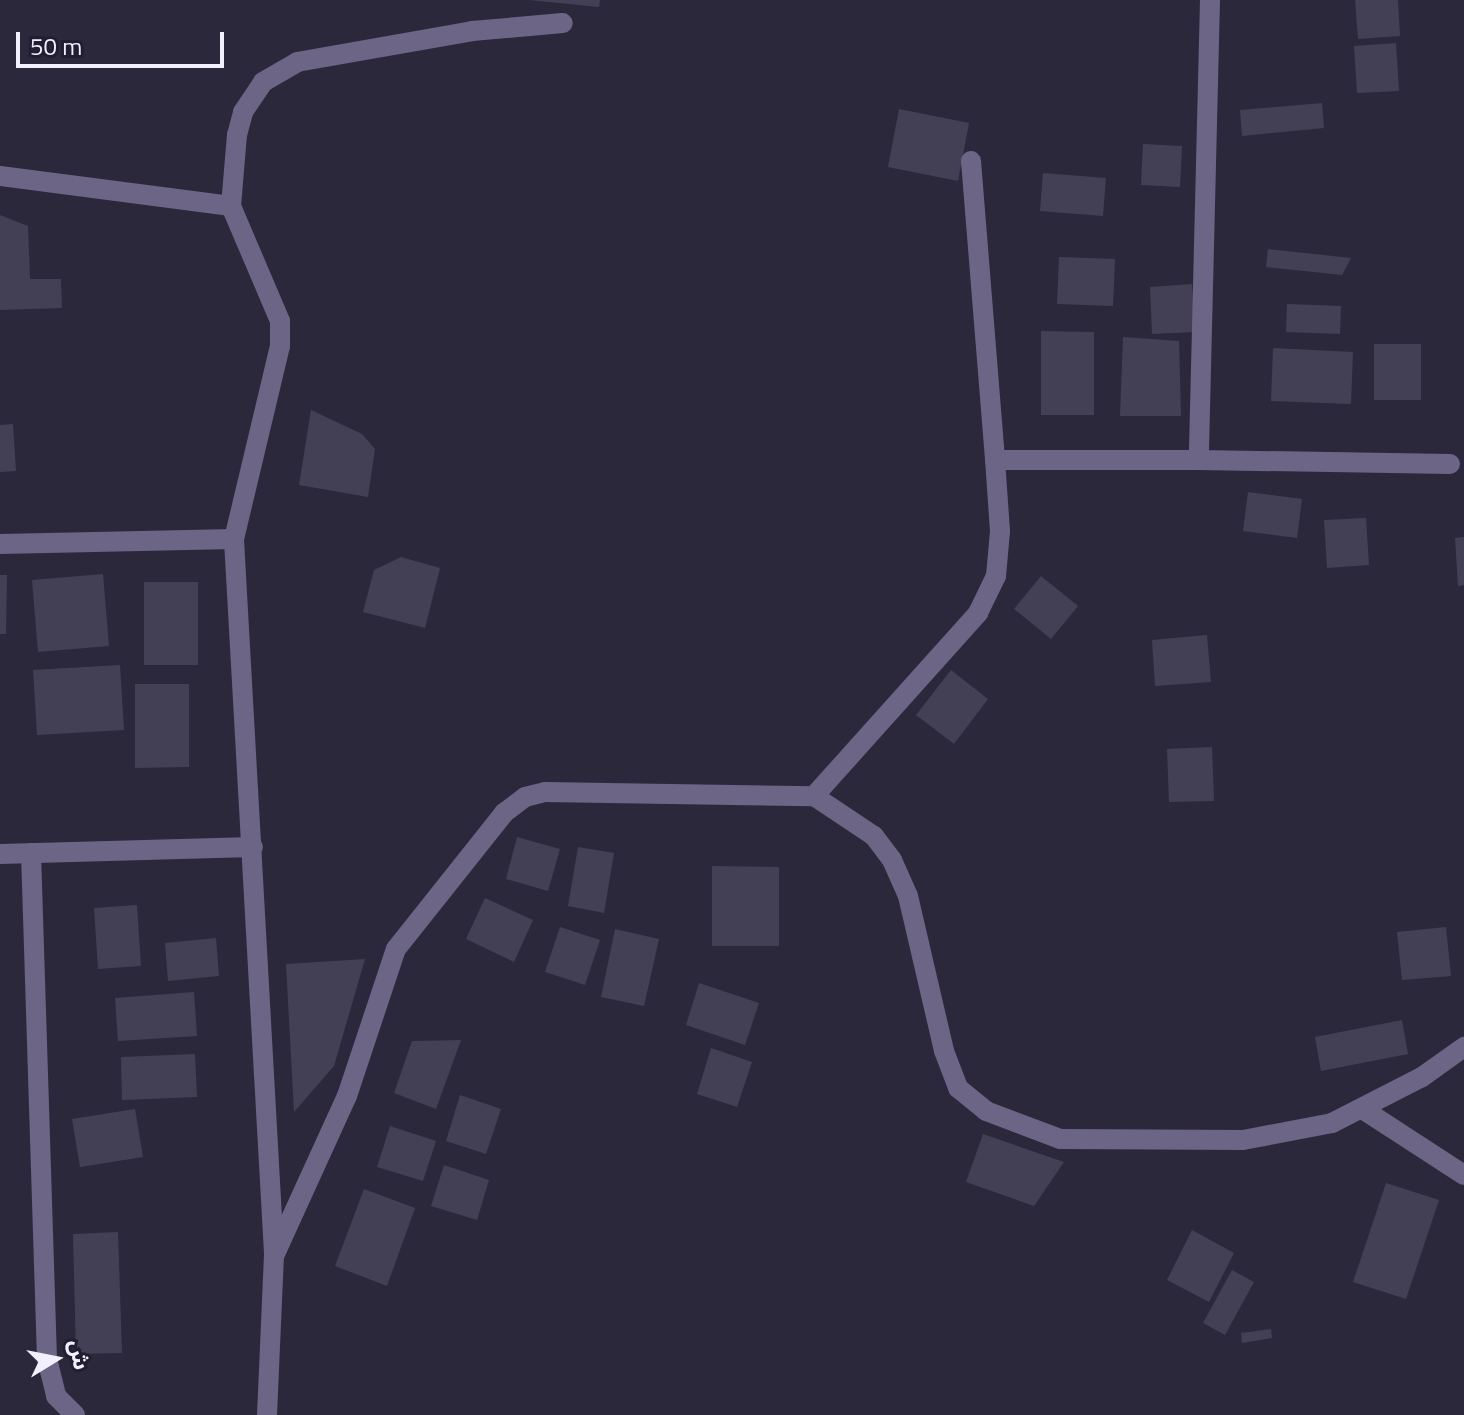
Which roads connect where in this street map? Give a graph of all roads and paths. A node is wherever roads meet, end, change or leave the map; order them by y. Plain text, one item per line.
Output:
1 (1210, 0) edge
2 (563, 23) dead end
3 (971, 161) dead end
4 (0, 176) edge
5 (231, 206) junction
6 (995, 460) junction
7 (1199, 460) junction
8 (1450, 464) dead end
9 (234, 539) junction
10 (0, 544) edge
11 (814, 796) junction
12 (253, 847) junction
13 (31, 853) junction
14 (0, 854) edge
15 (1464, 1047) edge
16 (1364, 1110) junction
17 (1464, 1175) edge
18 (274, 1256) junction
19 (75, 1415) edge
20 (267, 1415) edge

1 - 7 street
2 - 5 street
3 - 6 street
4 - 5 street
5 - 9 street
6 - 7 street
6 - 11 street
7 - 8 street
9 - 10 street
9 - 12 street
11 - 16 street
11 - 18 street
12 - 13 street
12 - 18 street
13 - 14 street
13 - 19 street
15 - 16 street
16 - 17 street
18 - 20 street

